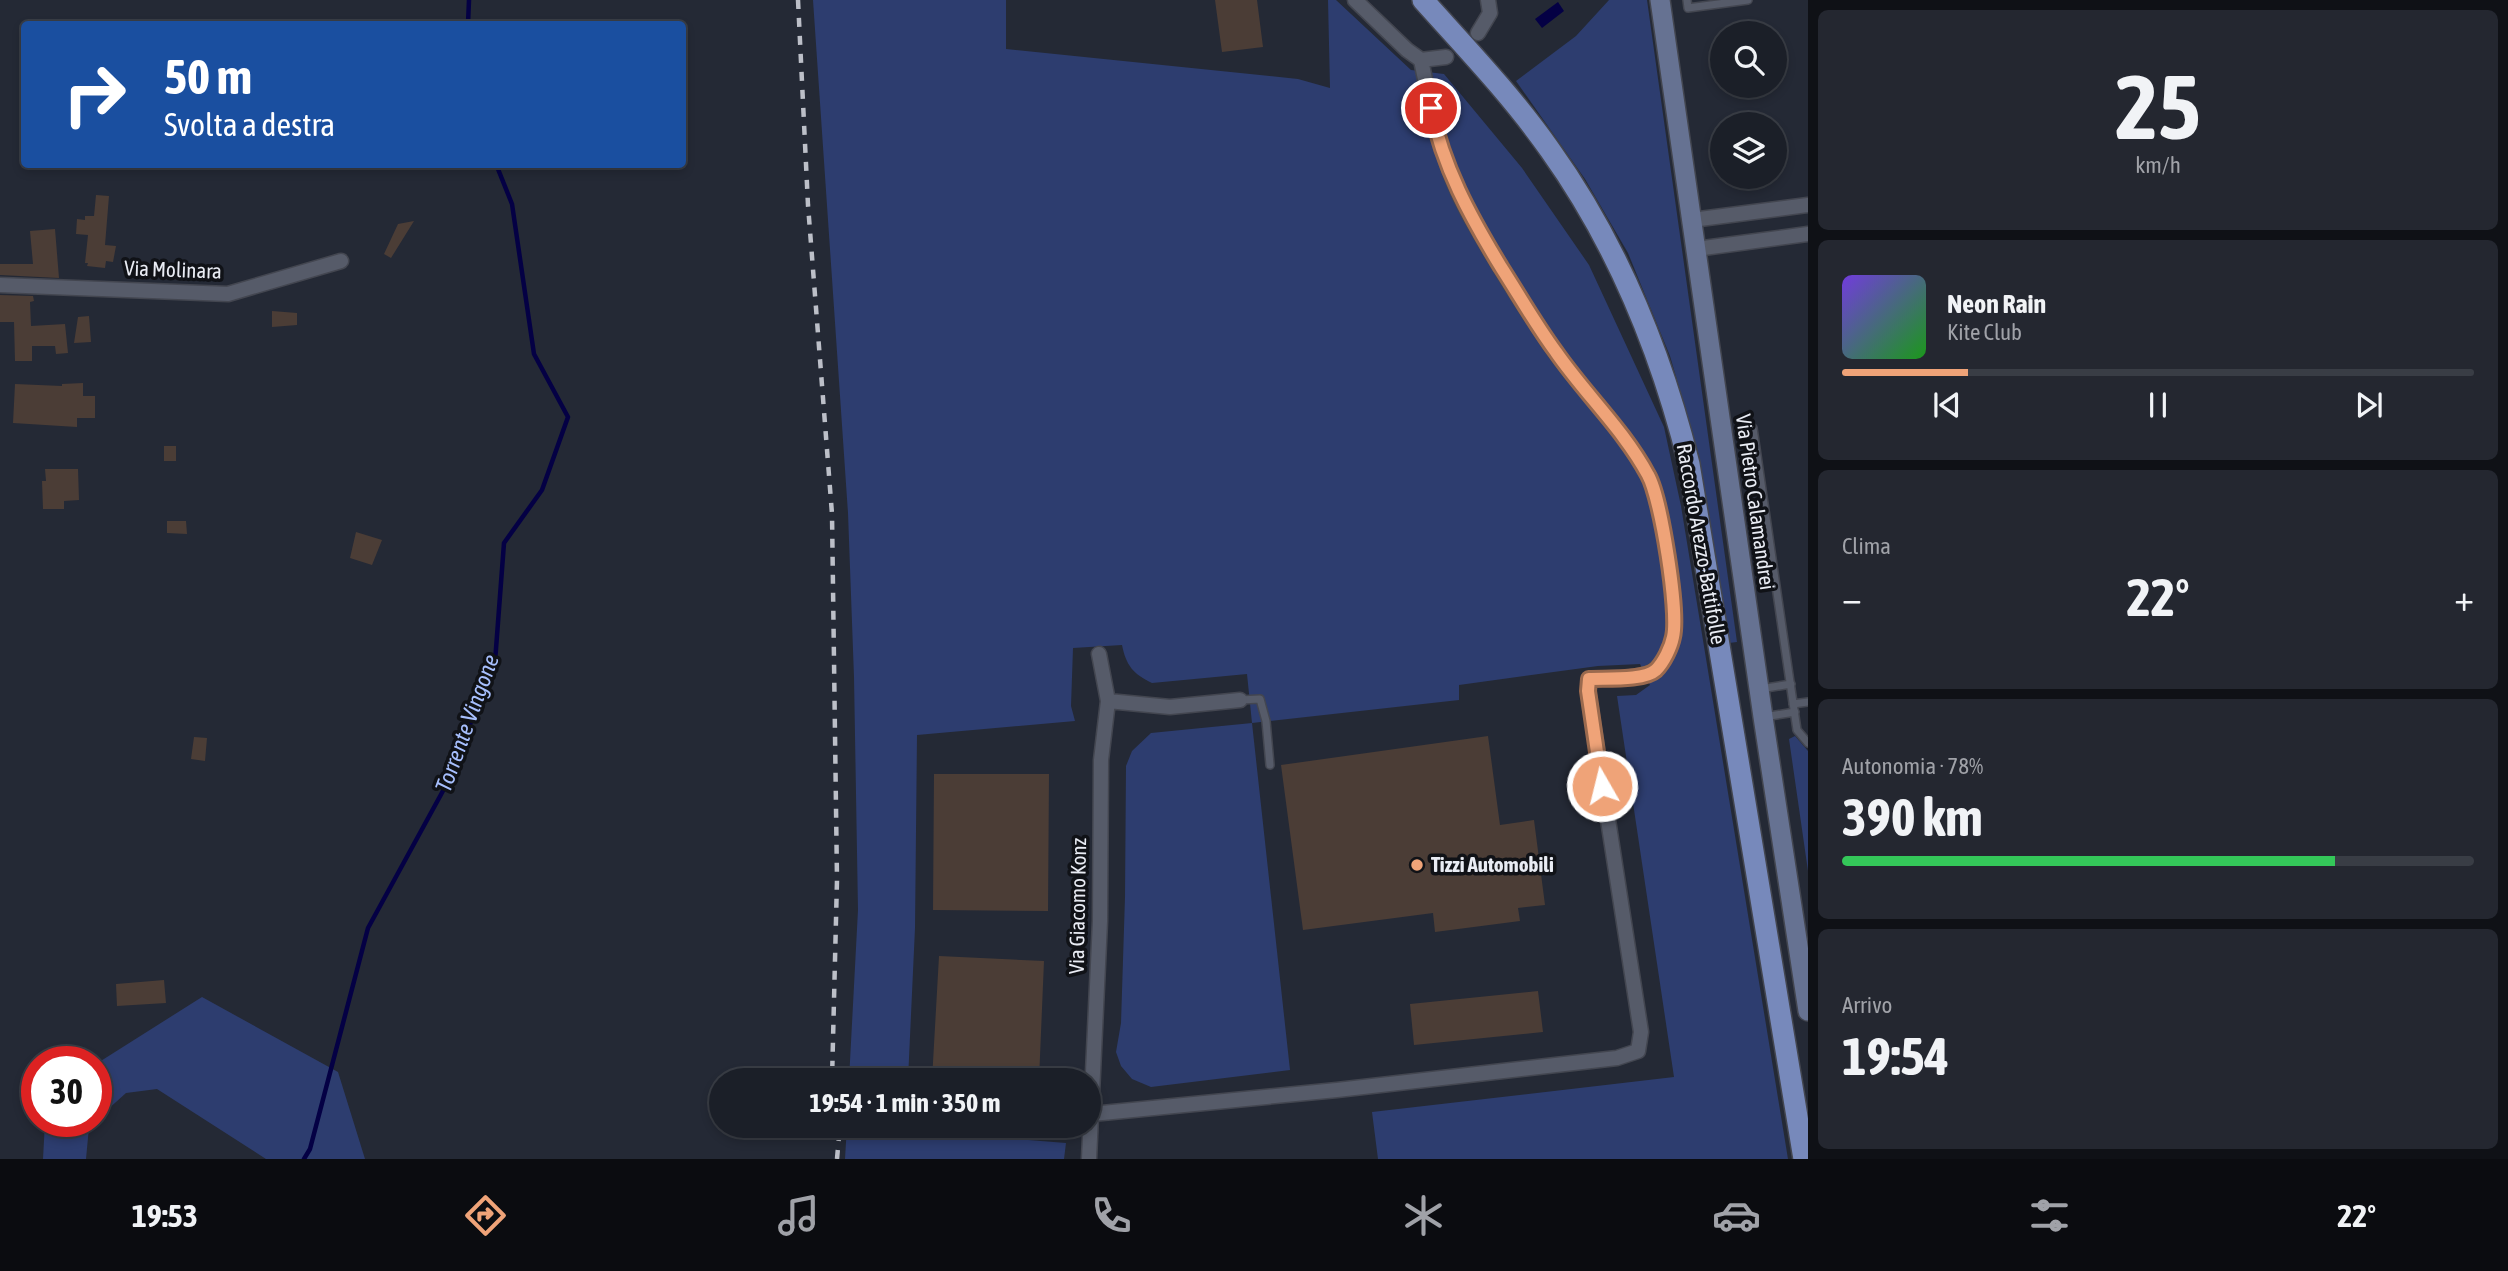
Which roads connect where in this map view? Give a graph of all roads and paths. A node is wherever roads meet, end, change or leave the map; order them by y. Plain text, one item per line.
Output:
1 (1355, 0) edge
2 (1423, 0) edge
3 (1488, 0) edge
4 (1660, 0) edge
5 (1687, 0) edge
6 (1748, 0) edge
7 (1478, 33) dead end
8 (1446, 57) dead end
9 (1421, 60) junction
10 (1808, 205) edge
11 (1692, 220) junction
12 (1808, 233) edge
13 (1696, 249) junction
14 (341, 261) dead end
15 (0, 285) edge
16 (1753, 428) dead end
17 (1099, 654) dead end
18 (1791, 684) junction
19 (1759, 689) junction
20 (1240, 700) joint
21 (1108, 701) junction
22 (1808, 702) edge
23 (1794, 708) junction
24 (1763, 717) junction
25 (1808, 743) edge
26 (1270, 765) dead end
27 (1808, 1011) edge
28 (1094, 1068) edge
29 (1101, 1113) edge
30 (1090, 1138) edge
31 (1089, 1159) edge
32 (1804, 1159) edge

1 - 9 street
2 - 32 main road, Raccordo Arezzo-Battifolle
3 - 7 street
4 - 11 main road, Via Pietro Calamandrei
5 - 6 lane
8 - 9 street
9 - 29 street
10 - 11 street
11 - 13 main road, Via Pietro Calamandrei
12 - 13 street
13 - 19 main road, Via Pietro Calamandrei
14 - 15 street, Via Molinara
16 - 18 lane
17 - 21 street, Via Giacomo Konz
18 - 19 lane
18 - 23 lane
19 - 24 main road, Via Pietro Calamandrei
20 - 21 street
20 - 26 lane
21 - 28 street, Via Giacomo Konz
22 - 23 lane
23 - 24 lane
23 - 25 lane
24 - 27 main road, Via Pietro Calamandrei
30 - 31 street, Via Giacomo Konz

